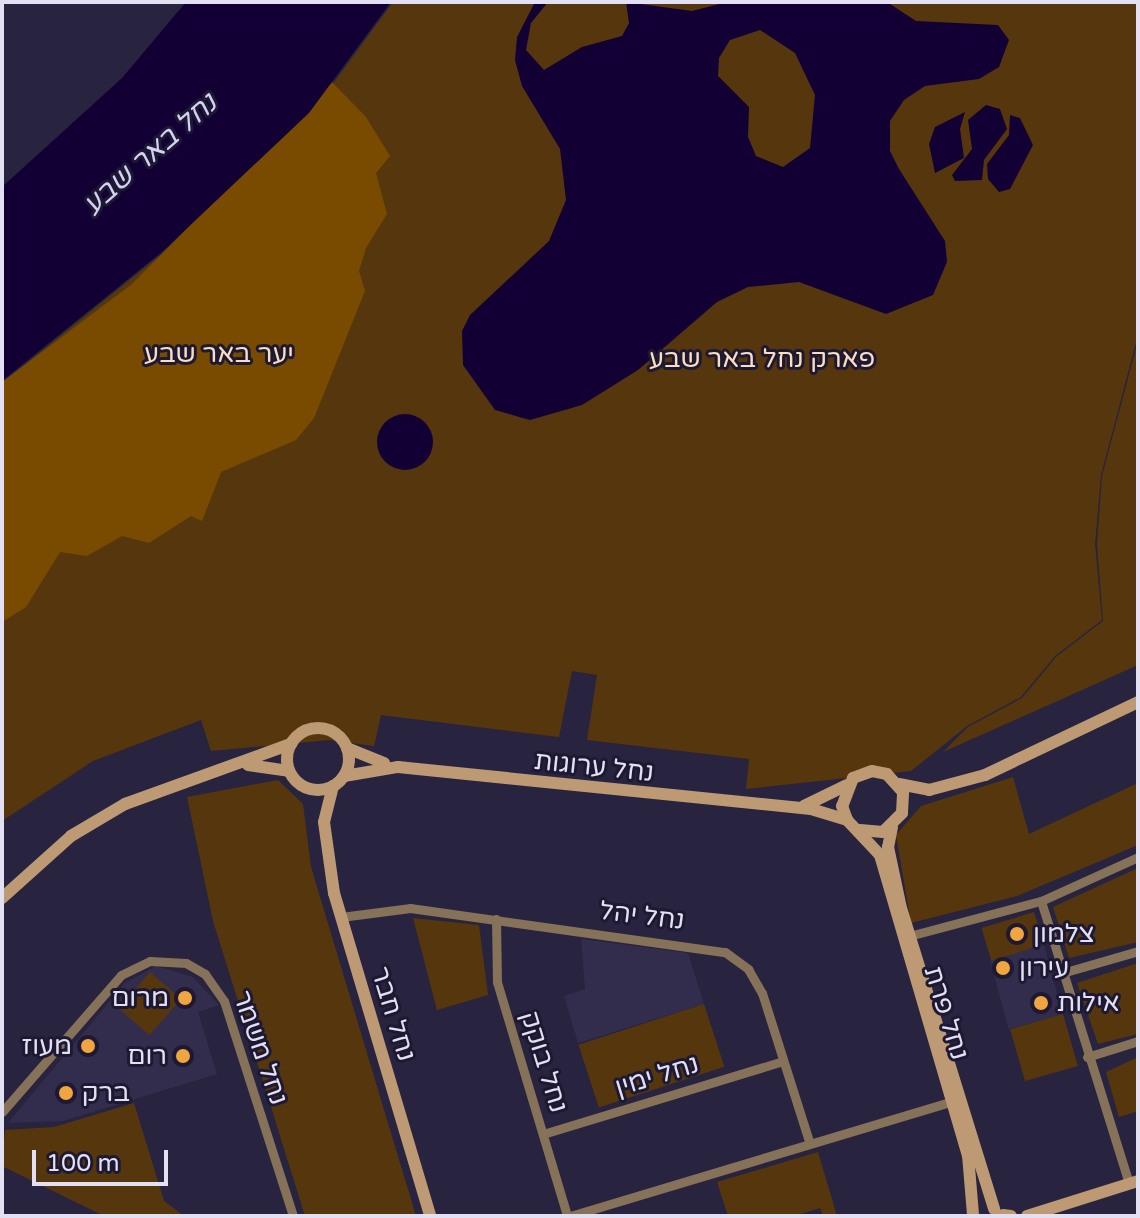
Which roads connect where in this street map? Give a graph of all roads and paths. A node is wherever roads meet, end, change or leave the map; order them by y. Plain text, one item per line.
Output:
1 (1138, 702) edge
2 (291, 744) junction
3 (347, 748) junction
4 (241, 764) junction
5 (398, 767) junction
6 (289, 771) junction
7 (344, 776) junction
8 (899, 784) junction
9 (847, 785) junction
10 (333, 786) junction
11 (305, 787) junction
12 (937, 788) junction
13 (904, 807) junction
14 (786, 808) junction
15 (847, 820) junction
16 (324, 822) junction
17 (892, 827) junction
18 (860, 830) junction
19 (1138, 857) edge
20 (2, 898) edge
21 (1041, 901) junction
22 (341, 917) junction
23 (496, 919) junction
24 (909, 936) junction
25 (1138, 951) edge
26 (1062, 973) junction
27 (1138, 1041) edge
28 (1087, 1057) junction
29 (783, 1061) junction
30 (951, 1102) junction
31 (2, 1112) edge
32 (543, 1134) junction
33 (810, 1144) junction
34 (1133, 1183) edge
35 (1000, 1214) edge
36 (972, 1215) edge
37 (293, 1216) edge
38 (430, 1216) edge
39 (568, 1216) edge
40 (1011, 1216) edge
41 (1029, 1216) edge

1 - 12 street
2 - 3 street
2 - 4 street
2 - 6 street
3 - 5 street, נחל ערוגות
3 - 7 street
4 - 6 street
4 - 20 street
5 - 7 street, נחל ערוגות
5 - 14 street, נחל ערוגות
6 - 11 street
7 - 10 street
8 - 9 street
8 - 12 street
8 - 13 street
9 - 14 street, נחל ערוגות
9 - 15 street
10 - 11 street
10 - 16 street, נחל חבר
11 - 16 street, נחל חבר
12 - 13 street
13 - 17 street
14 - 15 street, נחל ערוגות
15 - 18 street
16 - 22 street, נחל חבר
17 - 18 street
17 - 24 street, נחל פרת
18 - 30 street, נחל פרת
19 - 21 street
21 - 24 street
21 - 26 street
22 - 23 street, נחל יהל
22 - 38 street, נחל חבר
23 - 29 street, נחל יהל
23 - 32 street, נחל בוקק
24 - 35 street, נחל פרת
25 - 26 street
26 - 28 street
27 - 28 street
28 - 34 street
29 - 32 street, נחל ימין
29 - 33 street, נחל יהל
30 - 33 street
30 - 36 street, נחל פרת
31 - 37 street, נחל משמר
32 - 39 street, נחל בוקק
33 - 39 street
34 - 41 street
35 - 36 street
35 - 40 street

